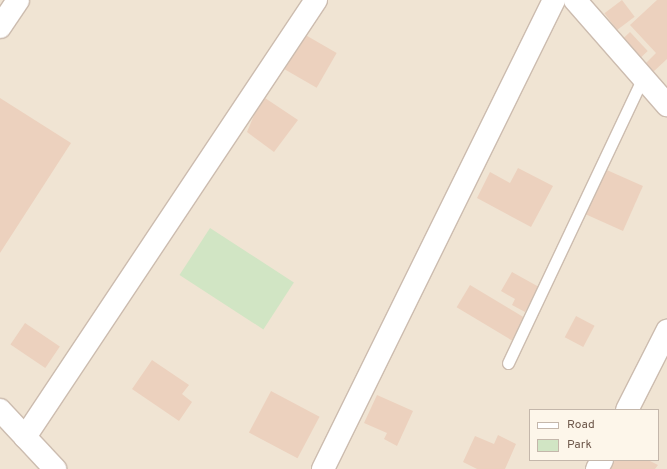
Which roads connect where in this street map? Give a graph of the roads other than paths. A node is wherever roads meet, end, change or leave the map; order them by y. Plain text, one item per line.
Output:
1 (18, 0) edge
2 (316, 0) edge
3 (554, 0) edge
4 (575, 0) edge
5 (0, 27) edge
6 (643, 78) junction
7 (667, 105) edge
8 (667, 331) edge
9 (508, 363) dead end
10 (628, 409) edge
11 (0, 410) edge
12 (25, 437) junction
13 (55, 469) edge
14 (324, 469) edge

1 - 5 street
2 - 12 street
3 - 14 street
4 - 6 street
6 - 7 street
6 - 9 lane
8 - 10 street
11 - 12 street
12 - 13 street

